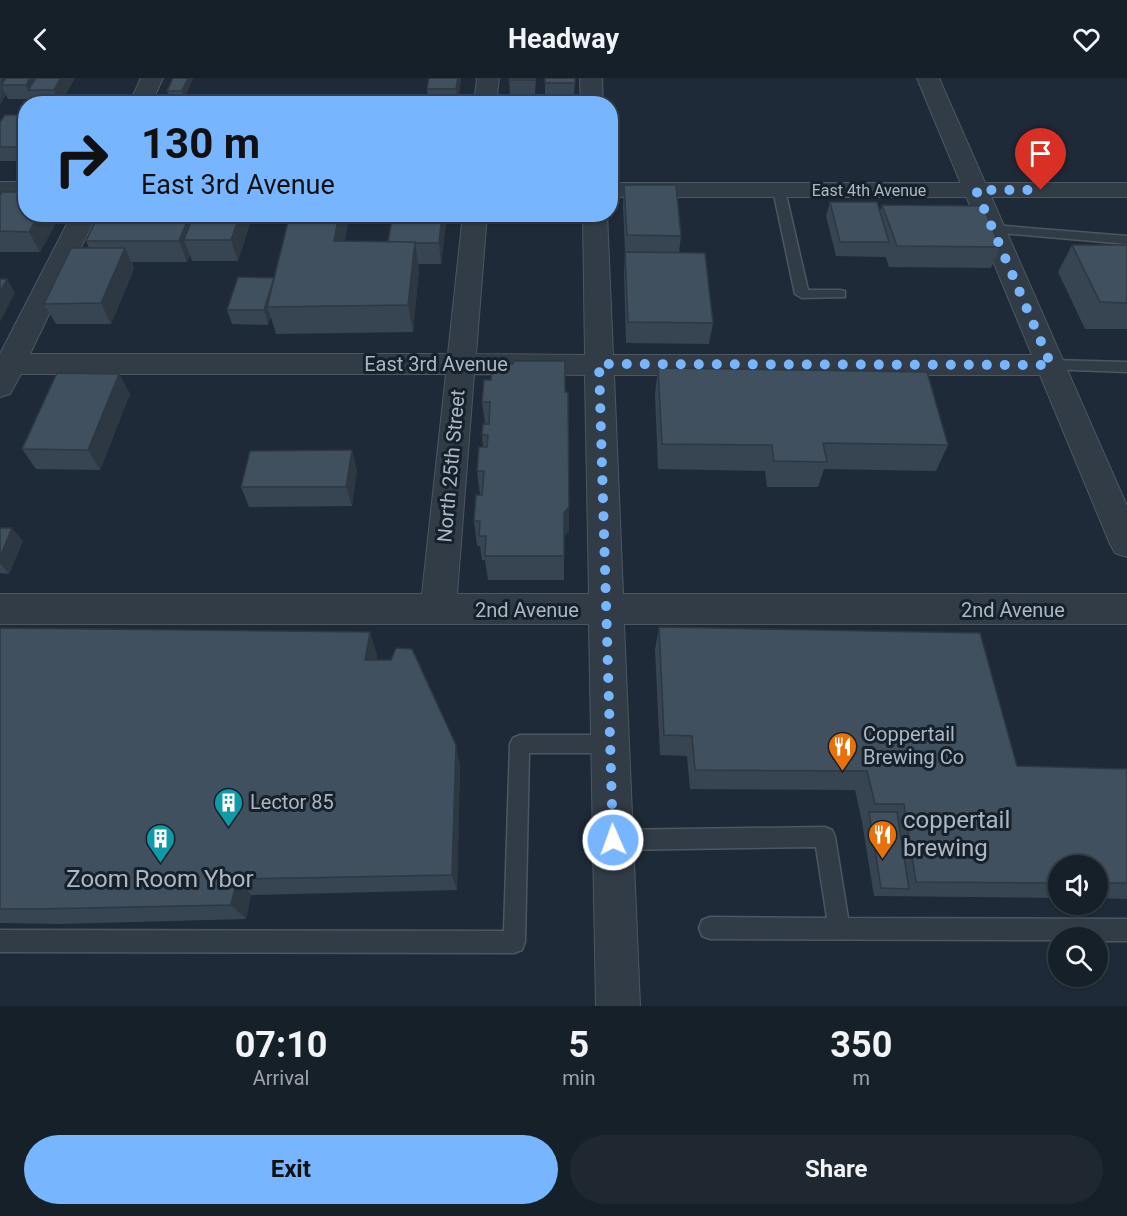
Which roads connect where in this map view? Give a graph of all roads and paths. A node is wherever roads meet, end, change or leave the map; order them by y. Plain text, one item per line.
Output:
1 (152, 78) edge
2 (488, 78) edge
3 (591, 78) edge
4 (928, 78) edge
5 (144, 96) edge
6 (486, 96) edge
7 (592, 96) edge
8 (0, 189) edge
9 (18, 189) edge
10 (618, 190) edge
11 (779, 190) junction
12 (976, 190) junction
13 (1127, 190) edge
14 (81, 222) edge
15 (474, 222) edge
16 (595, 222) edge
17 (993, 229) junction
18 (1127, 240) edge
19 (840, 294) dead end
20 (461, 364) junction
21 (599, 364) junction
22 (1051, 365) junction
23 (1127, 367) edge
24 (4, 372) edge
25 (1127, 544) edge
26 (0, 609) edge
27 (1127, 609) edge
28 (438, 610) junction
29 (606, 610) junction
30 (610, 744) junction
31 (613, 840) junction
32 (710, 928) dead end
33 (839, 929) junction
34 (1127, 930) edge
35 (0, 941) edge
36 (618, 1006) edge

1 - 5 street
2 - 6 street
3 - 7 street
4 - 12 street
8 - 9 street
10 - 11 street, East 4th Avenue
11 - 12 street, East 4th Avenue
11 - 19 lane
12 - 13 street, East 4th Avenue
12 - 17 street
14 - 24 street
15 - 20 street, North 25th Street
16 - 21 street
17 - 18 lane
17 - 22 street
20 - 21 street, East 3rd Avenue
20 - 24 street, East 3rd Avenue
20 - 28 street, North 25th Street
21 - 22 street, East 3rd Avenue
21 - 29 street
22 - 23 lane
22 - 25 street
26 - 28 street, 2nd Avenue
27 - 29 street, 2nd Avenue
28 - 29 street, 2nd Avenue
29 - 30 street
30 - 31 street
30 - 35 lane
31 - 33 lane
31 - 36 street
32 - 33 lane
33 - 34 lane

